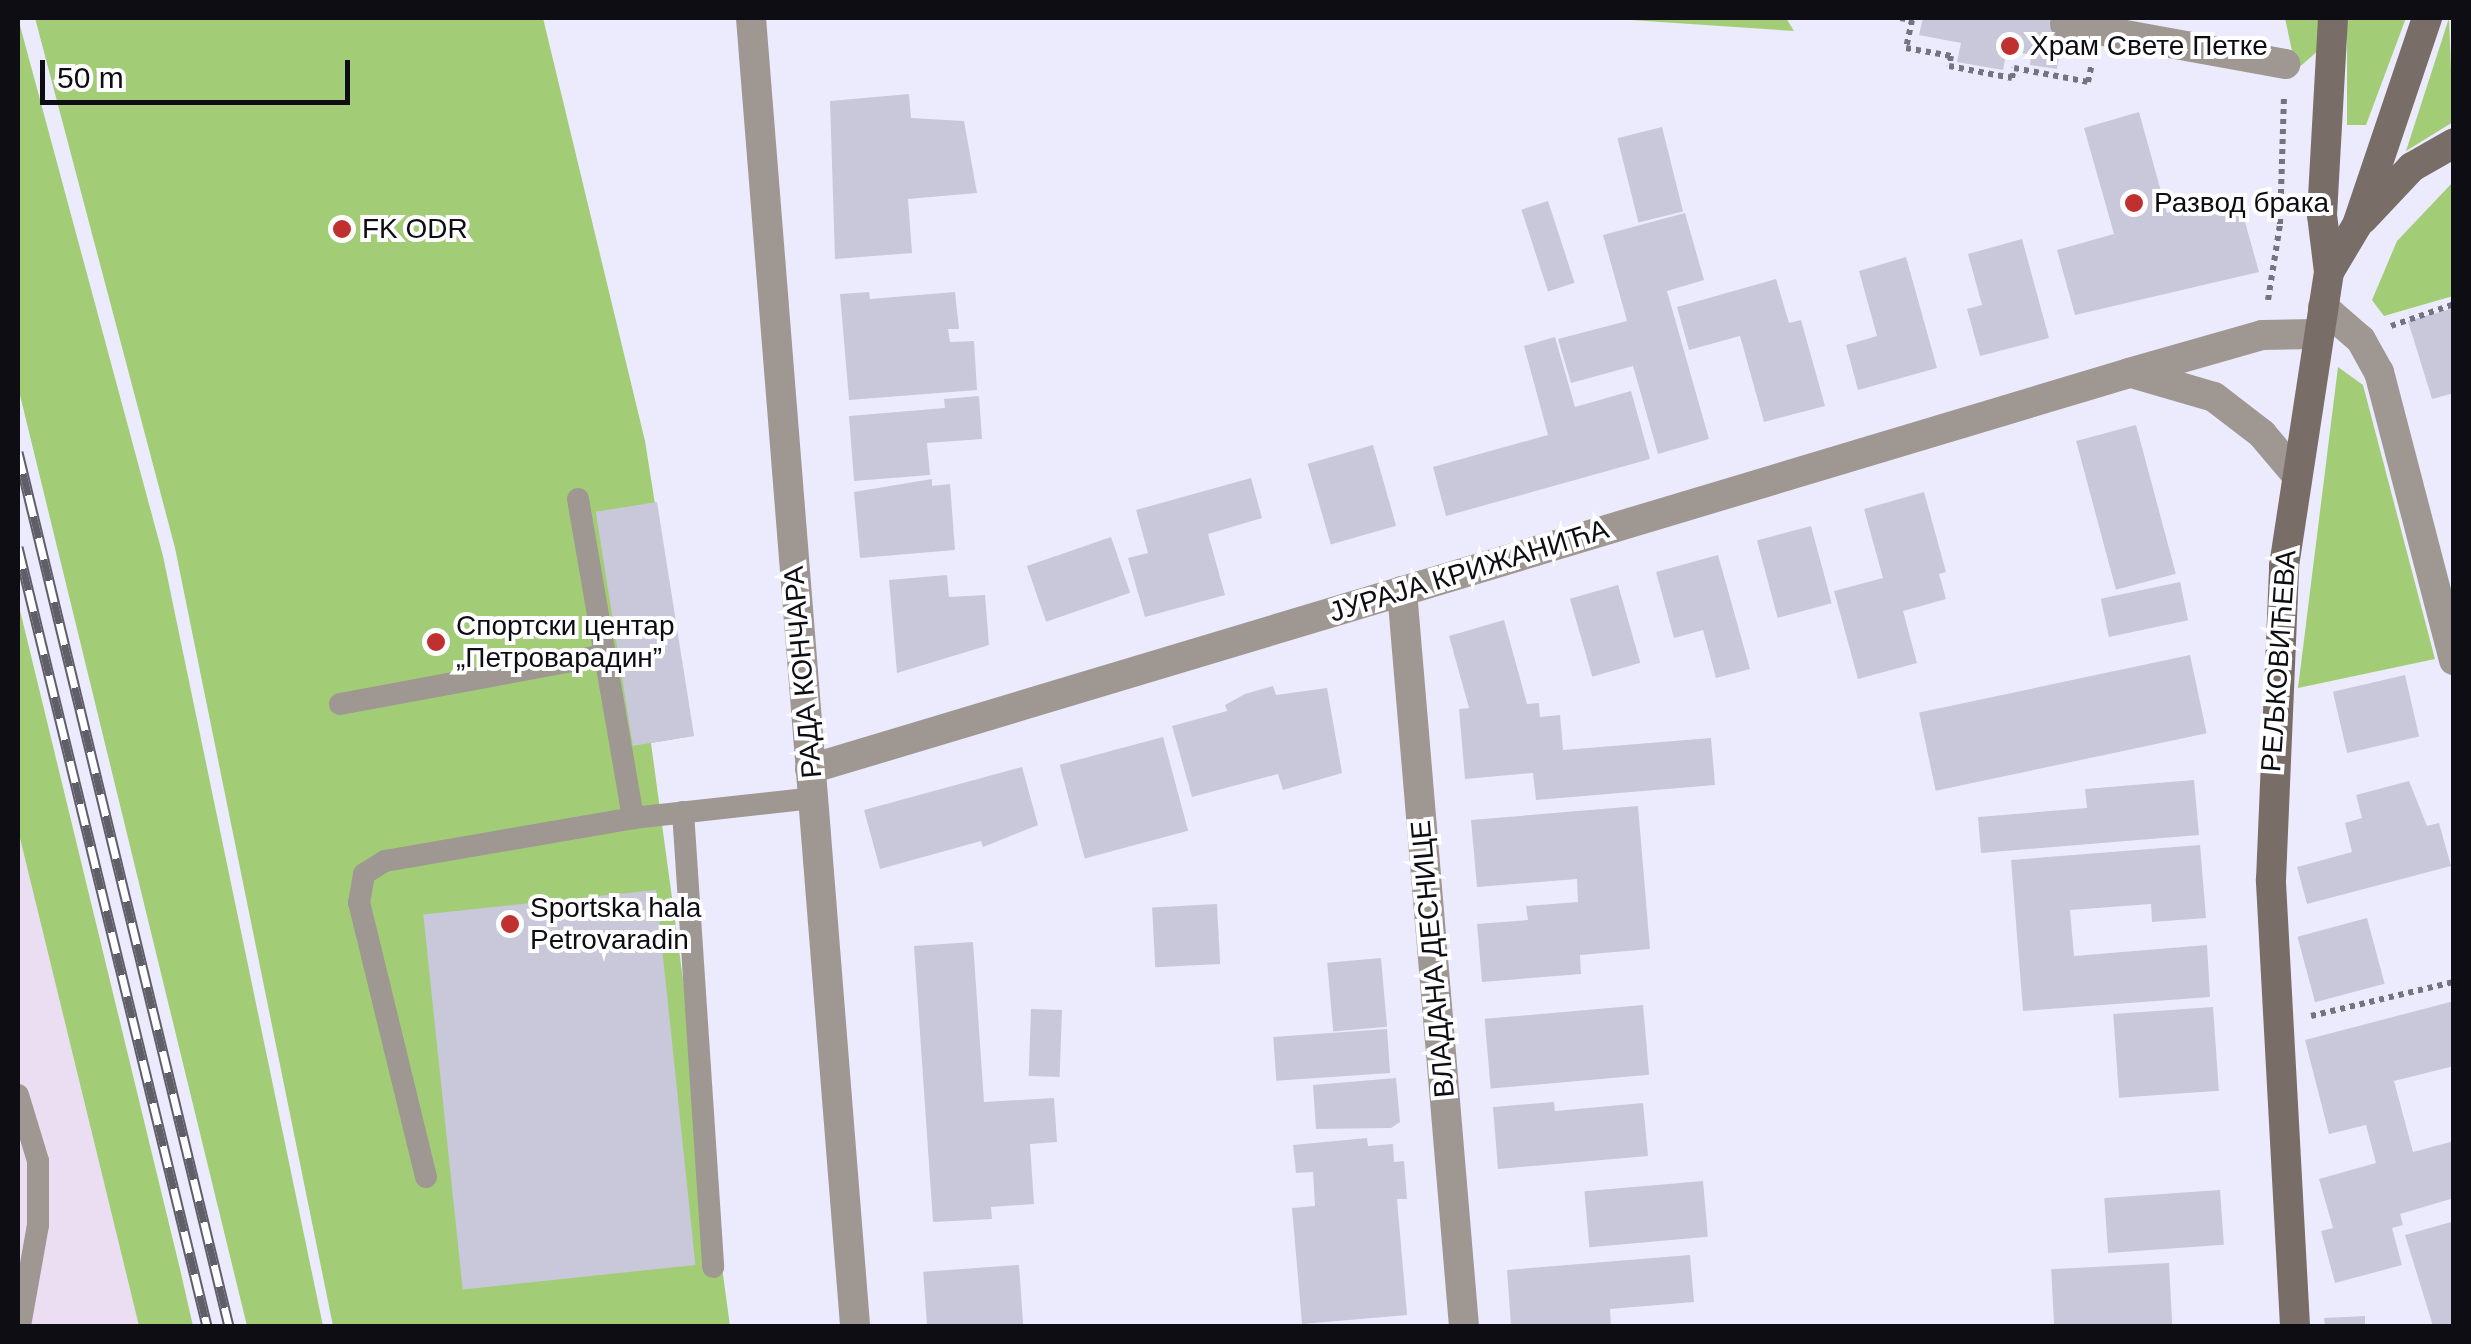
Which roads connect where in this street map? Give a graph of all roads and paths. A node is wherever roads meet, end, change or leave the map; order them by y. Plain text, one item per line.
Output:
1 (751, 18) edge
2 (1900, 18) edge
3 (2333, 18) edge
4 (2428, 18) edge
5 (2064, 24) dead end
6 (2098, 30) junction
7 (2285, 64) joint
8 (2454, 143) edge
9 (2357, 225) junction
10 (2329, 272) junction
11 (2454, 304) edge
12 (2321, 320) junction
13 (2262, 335) junction
14 (2379, 372) junction
15 (2129, 373) junction
16 (2295, 473) junction
17 (578, 500) dead end
18 (1402, 591) junction
19 (604, 655) junction
20 (2454, 660) edge
21 (340, 704) dead end
22 (812, 784) junction
23 (683, 812) junction
24 (633, 818) junction
25 (2454, 982) edge
26 (2281, 1023) junction
27 (18, 1095) edge
28 (426, 1177) dead end
29 (713, 1267) dead end
30 (20, 1326) edge
31 (854, 1326) edge
32 (1464, 1326) edge
33 (2296, 1326) edge

1 - 22 street, РАДА КОНЧАРА
2 - 6 path
3 - 10 main road
4 - 9 main road, РЕЉКОВИЋЕВА
5 - 6 street
6 - 7 street
7 - 13 path
8 - 9 main road
9 - 10 main road, РЕЉКОВИЋЕВА
10 - 12 main road, РЕЉКОВИЋЕВА
11 - 14 path
12 - 13 street, ЈУРАЈА КРИЖАНИЋА
12 - 14 street
12 - 16 main road, РЕЉКОВИЋЕВА
13 - 15 street, ЈУРАЈА КРИЖАНИЋА
14 - 20 street
15 - 16 street
15 - 18 street, ЈУРАЈА КРИЖАНИЋА
16 - 26 main road, РЕЉКОВИЋЕВА
17 - 19 lane
18 - 22 street, ЈУРАЈА КРИЖАНИЋА
18 - 32 street, ВЛАДАНА ДЕСНИЦЕ
19 - 21 lane
19 - 24 lane
22 - 23 lane
22 - 31 street, РАДА КОНЧАРА
23 - 24 lane
23 - 29 lane
24 - 28 lane
25 - 26 path
26 - 33 main road, РЕЉКОВИЋЕВА
27 - 30 lane

